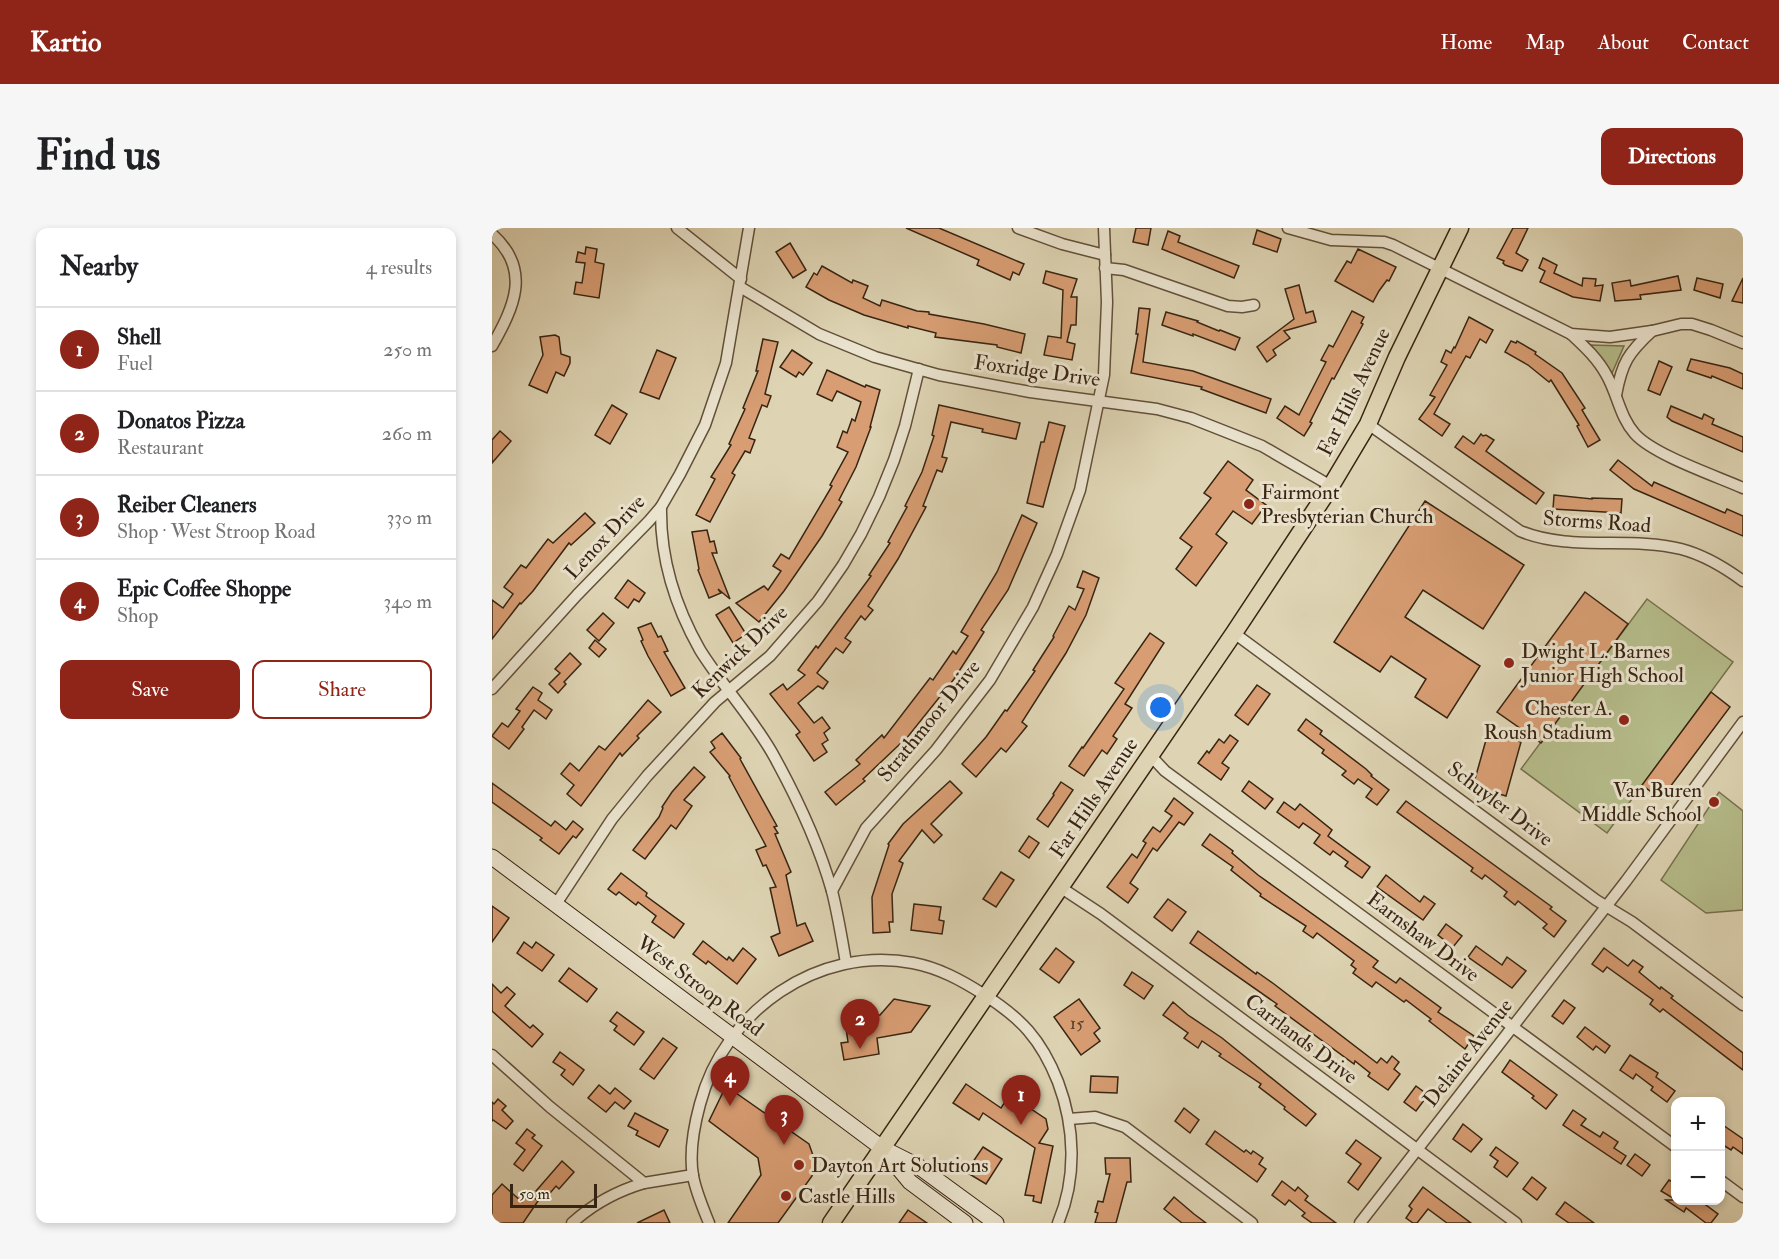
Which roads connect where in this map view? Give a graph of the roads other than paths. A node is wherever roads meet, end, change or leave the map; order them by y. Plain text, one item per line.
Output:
1 (677, 228) edge
2 (749, 228) edge
3 (1018, 228) edge
4 (1104, 228) edge
5 (1287, 228) edge
6 (1460, 228) edge
7 (492, 234) edge
8 (1105, 255) junction
9 (1105, 268) junction
10 (1440, 268) junction
11 (740, 283) junction
12 (1254, 305) dead end
13 (1652, 331) junction
14 (1571, 334) junction
15 (1743, 343) edge
16 (492, 346) edge
17 (919, 369) junction
18 (1616, 395) junction
19 (1100, 400) junction
20 (1368, 423) junction
21 (1331, 486) junction
22 (1743, 488) edge
23 (661, 507) junction
24 (1743, 581) edge
25 (1234, 633) junction
26 (492, 689) edge
27 (728, 690) junction
28 (1743, 722) edge
29 (1150, 756) junction
30 (492, 857) edge
31 (1060, 887) junction
32 (832, 891) junction
33 (556, 904) junction
34 (1606, 907) junction
35 (846, 963) junction
36 (987, 996) junction
37 (1743, 1005) edge
38 (1512, 1028) junction
39 (733, 1037) junction
40 (492, 1055) edge
41 (1069, 1119) junction
42 (1671, 1143) edge
43 (882, 1148) junction
44 (1417, 1150) junction
45 (693, 1175) junction
46 (644, 1183) junction
47 (1725, 1184) edge
48 (1743, 1197) edge
49 (572, 1223) edge
50 (709, 1223) edge
51 (831, 1223) edge
52 (965, 1223) edge
53 (996, 1223) edge
54 (1058, 1223) edge
55 (1252, 1223) edge
56 (1360, 1223) edge
57 (1516, 1223) edge

1 - 11 street, Foxridge Drive
2 - 11 street, Lenox Drive
3 - 8 street
4 - 8 street, Strathmoor Drive
5 - 10 street
6 - 10 main road, Far Hills Avenue
7 - 16 street
8 - 9 street, Strathmoor Drive
9 - 12 street
9 - 19 street, Strathmoor Drive
10 - 14 street
10 - 20 main road, Far Hills Avenue
11 - 17 street, Foxridge Drive
11 - 23 street, Lenox Drive
13 - 14 street
13 - 15 street
13 - 18 street
14 - 18 street
17 - 19 street, Foxridge Drive
17 - 27 street, Kenwick Drive
18 - 22 street
19 - 21 street, Foxridge Drive
19 - 32 street, Strathmoor Drive
20 - 21 main road, Far Hills Avenue
20 - 24 street, Storms Road
21 - 25 main road, Far Hills Avenue
23 - 26 street, Lenox Drive
23 - 27 street
25 - 29 main road, Far Hills Avenue
25 - 34 street, Schuyler Drive
27 - 32 street
27 - 33 street, Kenwick Drive
28 - 34 street, Delaine Avenue
29 - 31 main road, Far Hills Avenue
29 - 38 street, Earnshaw Drive
30 - 33 main road, West Stroop Road
31 - 36 main road, Far Hills Avenue
31 - 44 street, Carrlands Drive
32 - 35 street
33 - 39 main road, West Stroop Road
34 - 37 street, Schuyler Drive
34 - 38 street, Delaine Avenue
35 - 36 street
35 - 39 street
36 - 41 street
36 - 43 main road, Far Hills Avenue
38 - 42 street, Earnshaw Drive
38 - 44 street, Delaine Avenue
39 - 43 main road, West Stroop Road
39 - 45 street
40 - 46 street
41 - 54 street
41 - 55 street
43 - 51 main road, Far Hills Avenue
43 - 52 main road
43 - 53 main road
44 - 56 street, Delaine Avenue
44 - 57 street, Carrlands Drive
45 - 46 street
45 - 50 street
46 - 49 street
47 - 48 street

